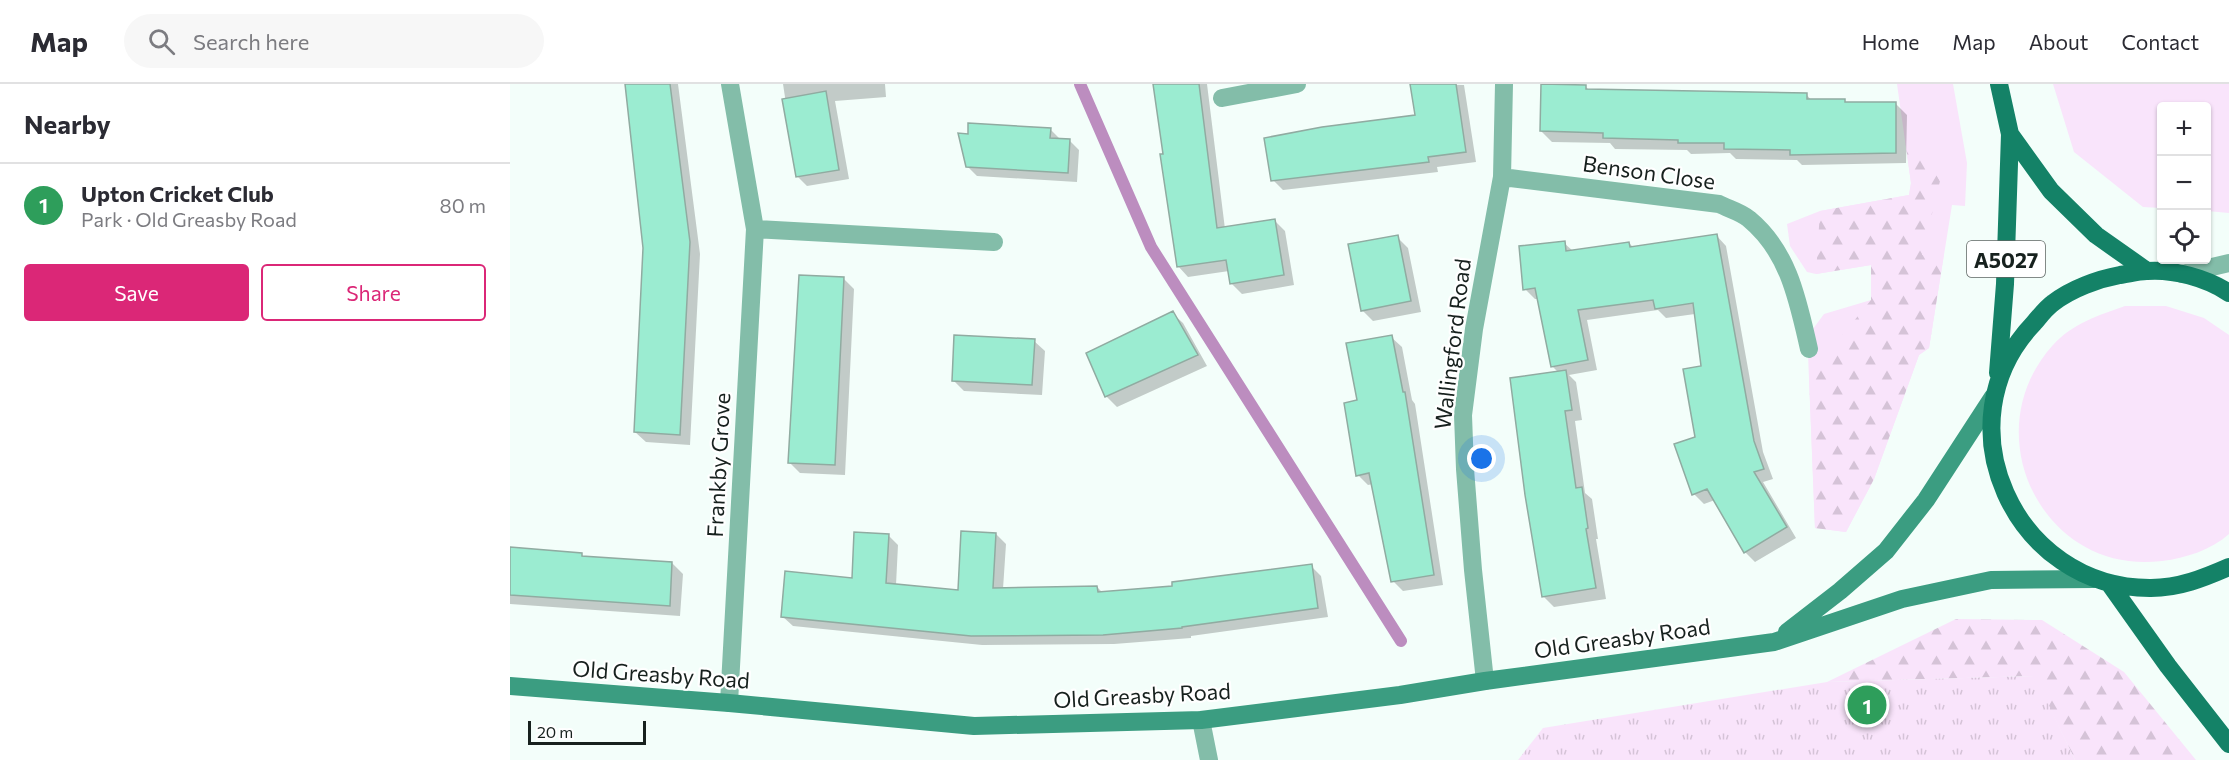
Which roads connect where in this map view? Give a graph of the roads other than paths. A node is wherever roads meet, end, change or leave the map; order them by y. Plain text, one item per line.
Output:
1 (730, 84) edge
2 (1297, 84) edge
3 (1504, 84) edge
4 (1999, 84) edge
5 (1222, 98) dead end
6 (2010, 134) junction
7 (1502, 177) junction
8 (755, 229) junction
9 (994, 242) dead end
10 (2229, 263) edge
11 (2147, 271) junction
12 (2182, 274) junction
13 (2229, 293) edge
14 (1809, 349) dead end
15 (1995, 391) junction
16 (2229, 567) edge
17 (2101, 581) junction
18 (1774, 642) junction
19 (1485, 681) junction
20 (510, 686) edge
21 (729, 702) junction
22 (1201, 720) junction
23 (2229, 744) edge
24 (1209, 760) edge

1 - 8 street, Frankby Grove
2 - 5 street
3 - 7 street, Wallingford Road
4 - 6 main road, A5027
6 - 11 main road
6 - 15 main road, A5027
7 - 14 street, Benson Close
7 - 19 street, Wallingford Road
8 - 9 street
8 - 21 street, Frankby Grove
10 - 12 street
11 - 12 main road
11 - 15 main road
12 - 13 main road
15 - 17 main road
15 - 18 main road
16 - 17 main road
17 - 18 main road, Old Greasby Road
17 - 23 main road
18 - 19 main road, Old Greasby Road
19 - 22 main road, Old Greasby Road
20 - 21 main road, Old Greasby Road
21 - 22 main road, Old Greasby Road
22 - 24 street

